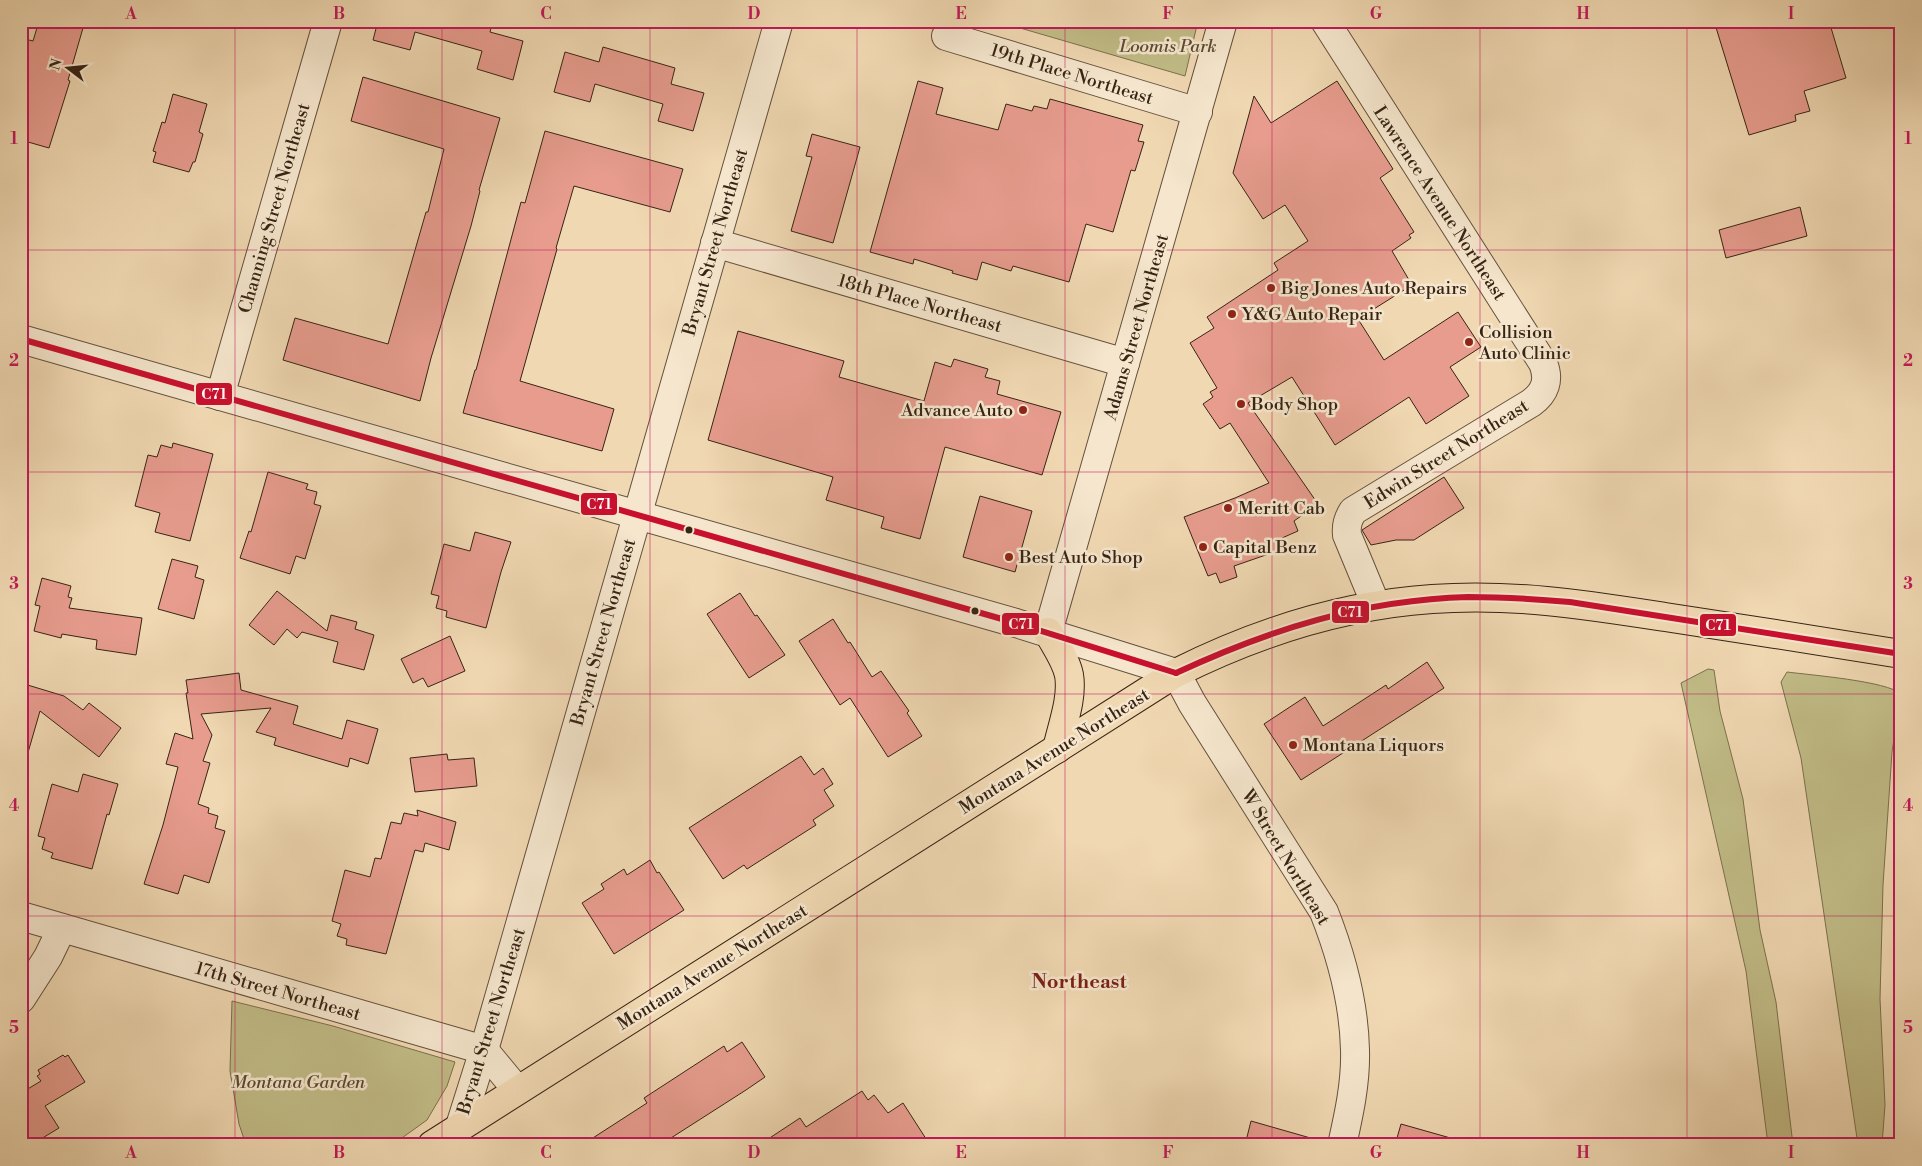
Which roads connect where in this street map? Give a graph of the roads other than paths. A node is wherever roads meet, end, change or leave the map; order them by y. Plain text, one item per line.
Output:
1 (328, 21) edge
2 (778, 21) edge
3 (1223, 21) edge
4 (1325, 21) edge
5 (946, 36) dead end
6 (1198, 112) junction
7 (715, 243) junction
8 (21, 339) edge
9 (1125, 363) junction
10 (1545, 387) joint
11 (220, 396) junction
12 (637, 515) junction
13 (1376, 605) junction
14 (1048, 632) junction
15 (1901, 654) edge
16 (1176, 673) junction
17 (1057, 748) junction
18 (21, 916) edge
19 (62, 928) junction
20 (21, 999) edge
21 (484, 1050) junction
22 (517, 1090) junction
23 (460, 1126) junction
24 (432, 1145) edge
25 (1342, 1145) edge

1 - 11 street, Channing Street Northeast
2 - 7 street, Bryant Street Northeast
3 - 6 street, Adams Street Northeast
4 - 10 street, Lawrence Avenue Northeast
5 - 6 street, 19th Place Northeast
6 - 9 street, Adams Street Northeast
7 - 9 street, 18th Place Northeast
7 - 12 street, Bryant Street Northeast
8 - 11 street
9 - 14 street, Adams Street Northeast
10 - 13 street, Edwin Street Northeast
11 - 12 street
12 - 14 street
12 - 21 street, Bryant Street Northeast
13 - 15 main road, Montana Avenue Northeast
13 - 16 main road, Montana Avenue Northeast
14 - 16 street
14 - 17 main road
16 - 17 main road, Montana Avenue Northeast
16 - 25 street, W Street Northeast
17 - 22 main road, Montana Avenue Northeast
18 - 19 street, 17th Street Northeast
19 - 20 street
19 - 21 street, 17th Street Northeast
21 - 22 street
21 - 23 street, Bryant Street Northeast
22 - 23 main road, Montana Avenue Northeast
23 - 24 main road, Montana Avenue Northeast

